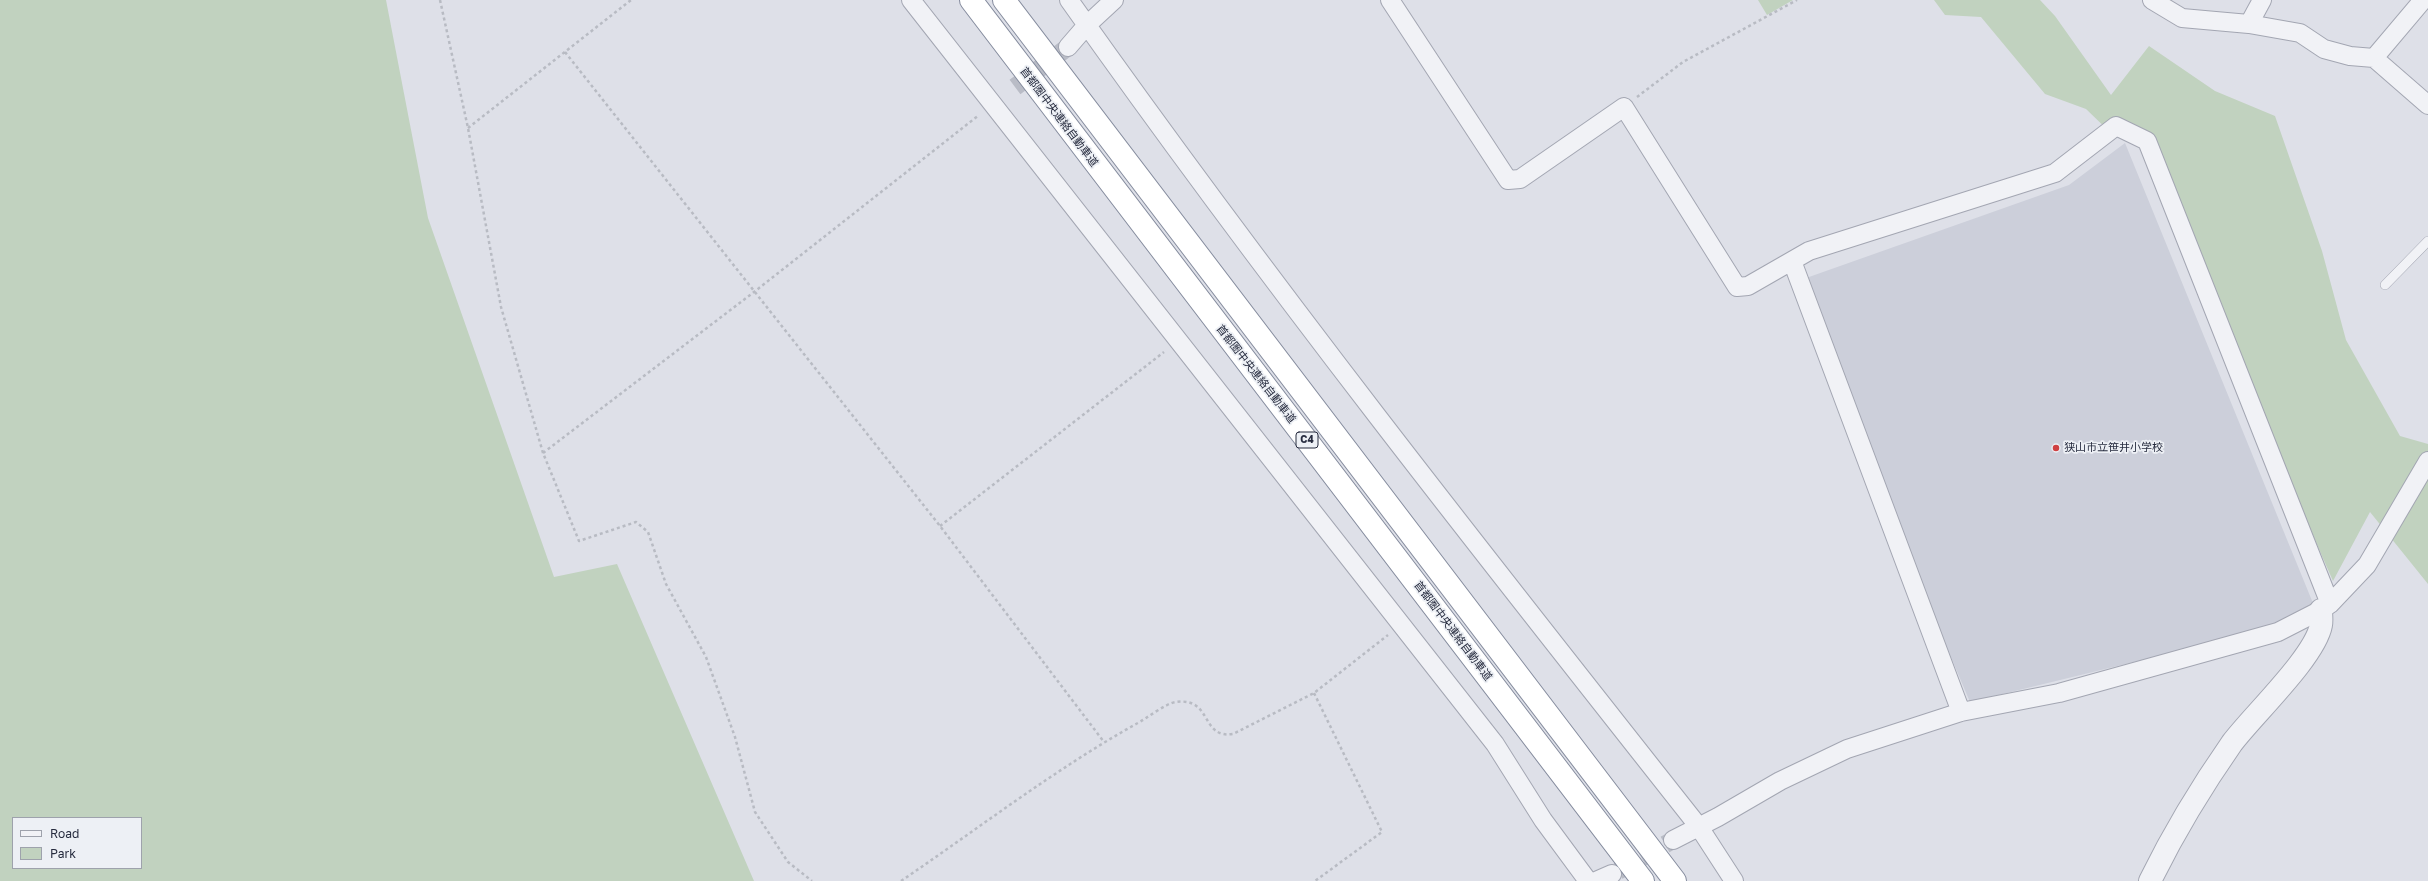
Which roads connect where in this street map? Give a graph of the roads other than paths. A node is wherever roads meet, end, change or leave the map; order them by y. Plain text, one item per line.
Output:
1 (911, 0) edge
2 (971, 0) edge
3 (1004, 0) edge
4 (1069, 0) edge
5 (1114, 0) edge
6 (1390, 0) edge
7 (2152, 0) edge
8 (2262, 0) edge
9 (2423, 0) edge
10 (2249, 24) junction
11 (1087, 25) junction
12 (1068, 47) tunnel mouth
13 (2374, 58) junction
14 (2428, 105) edge
15 (2428, 241) edge
16 (1792, 261) junction
17 (2385, 285) dead end
18 (2428, 461) edge
19 (2325, 607) junction
20 (1961, 712) junction
21 (1699, 827) junction
22 (1673, 840) tunnel mouth
23 (1588, 881) edge
24 (1643, 881) edge
25 (1675, 881) edge
26 (1734, 881) edge
27 (2150, 881) edge

1 - 23 street
2 - 24 highway, 首都圏中央連絡自動車道 / C4
3 - 25 highway, C4
4 - 11 street
5 - 11 street
6 - 16 street
7 - 10 street
8 - 10 street
9 - 13 street
10 - 13 street
11 - 12 street
11 - 21 street
13 - 14 street
15 - 17 lane
16 - 19 street
16 - 20 street
18 - 19 street
19 - 20 street
19 - 27 street
20 - 21 street
21 - 22 street
21 - 26 street

